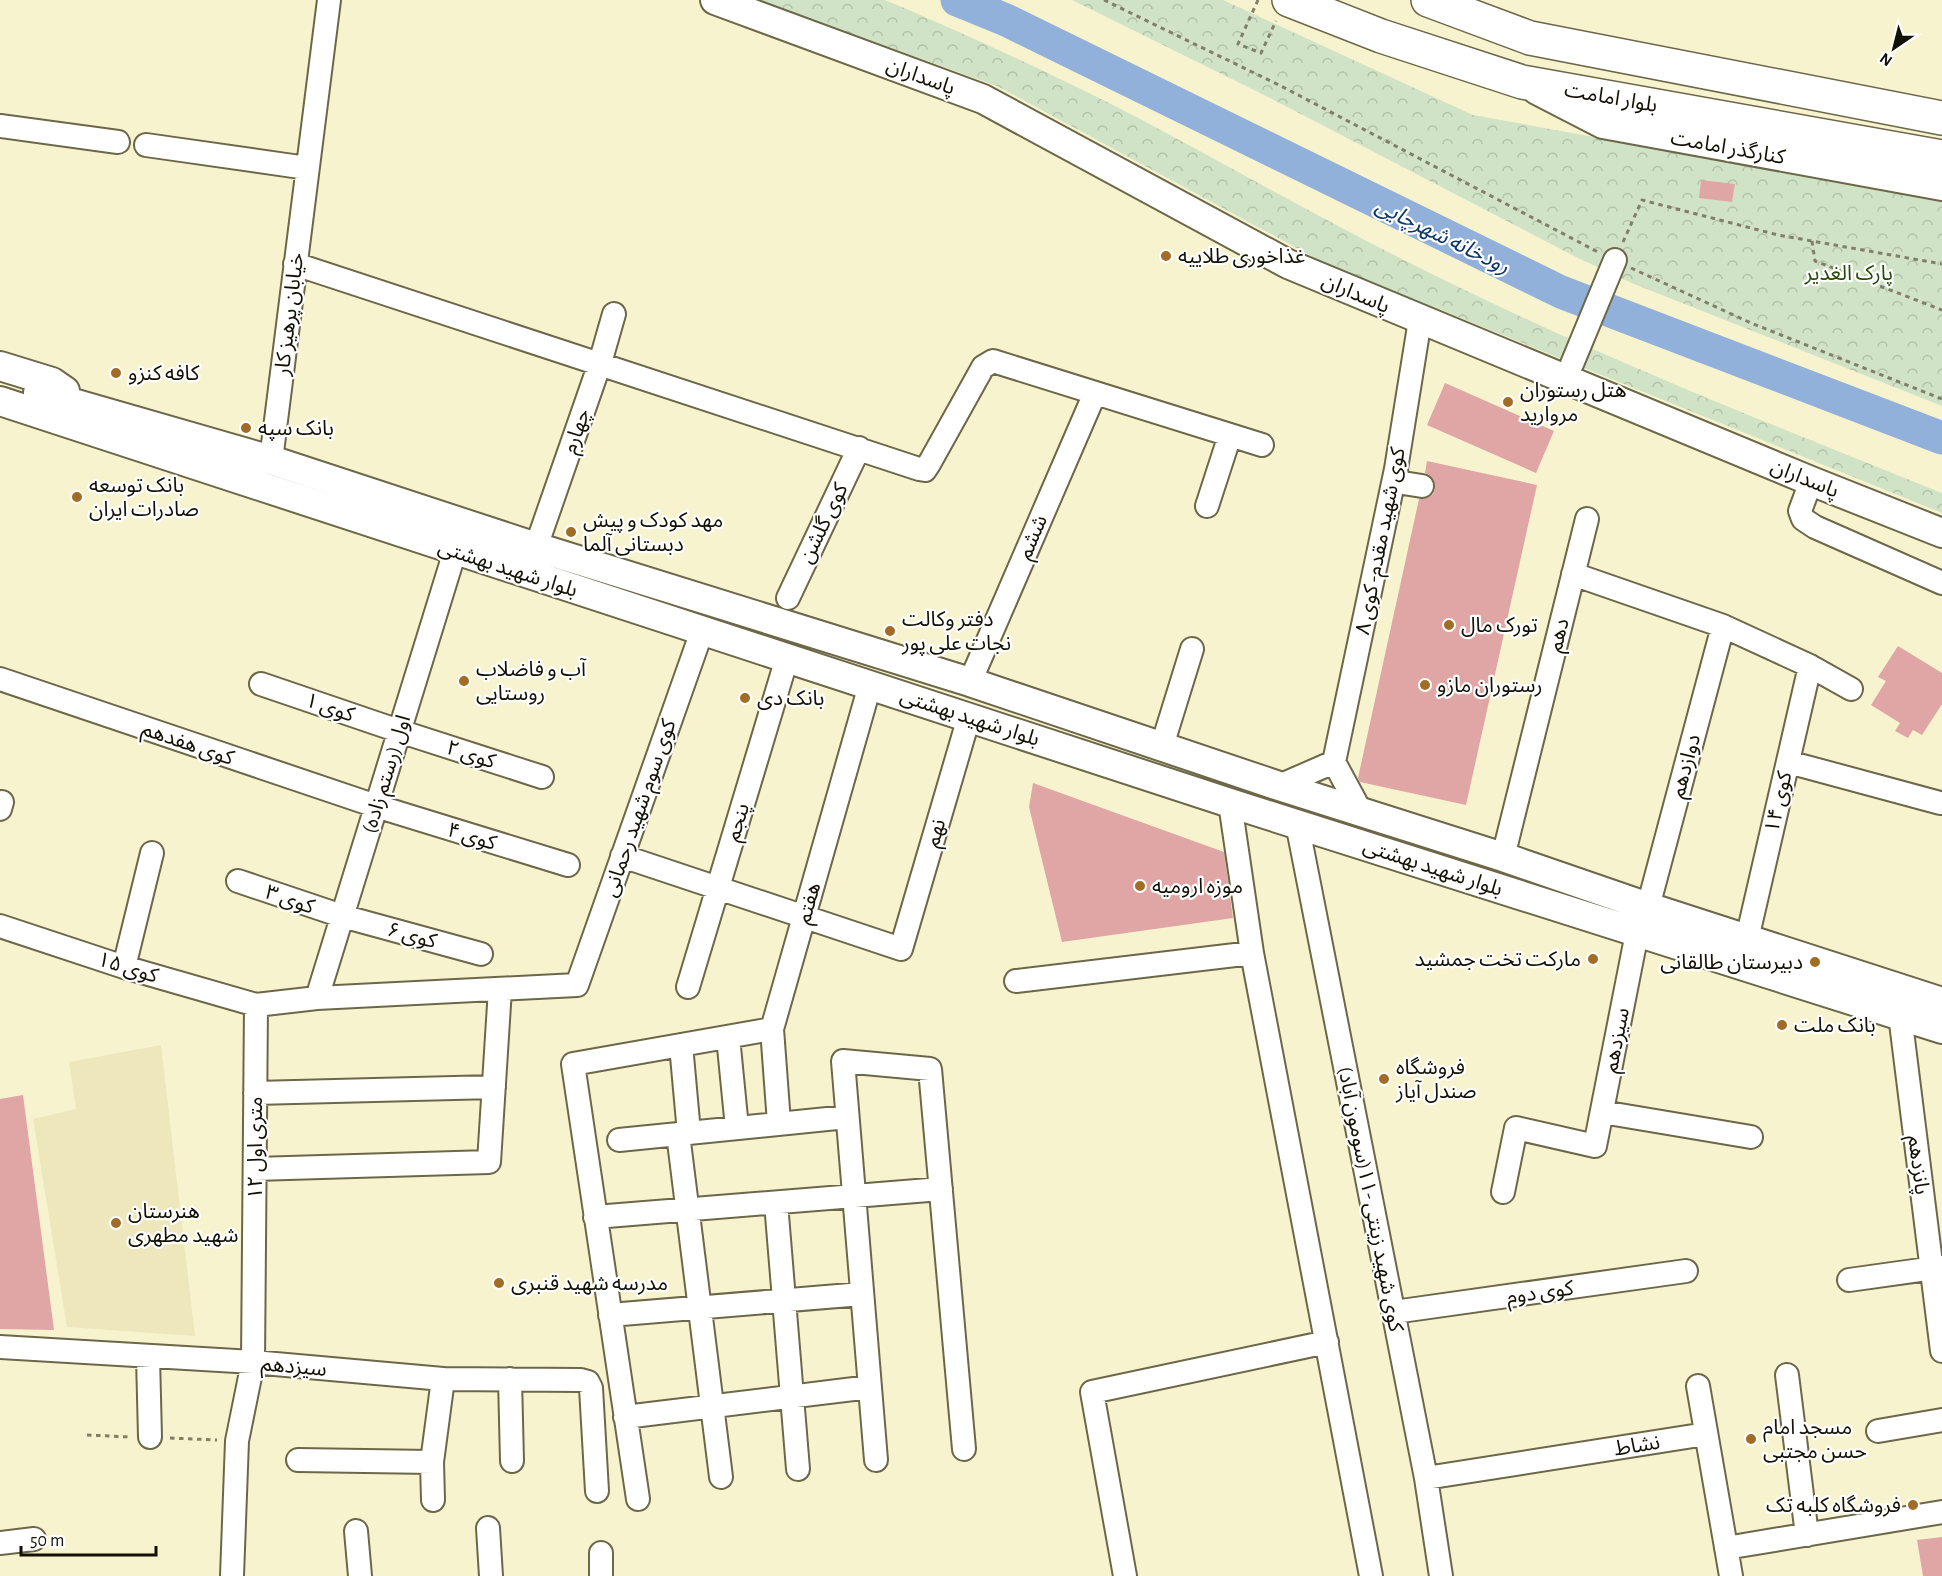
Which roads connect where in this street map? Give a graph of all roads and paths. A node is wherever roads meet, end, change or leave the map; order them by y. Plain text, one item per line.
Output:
1 (329, 0) edge
2 (715, 0) edge
3 (1104, 0) edge
4 (1258, 0) edge
5 (1428, 0) edge
6 (1282, 11) edge
7 (1522, 82) junction
8 (1942, 118) edge
9 (0, 126) edge
10 (118, 142) dead end
11 (146, 145) dead end
12 (1942, 157) edge
13 (306, 168) junction
14 (1942, 186) edge
15 (1812, 241) junction
16 (1615, 260) junction
17 (295, 264) junction
18 (1942, 264) edge
19 (1942, 310) edge
20 (614, 314) dead end
21 (1420, 320) junction
22 (600, 363) junction
23 (1572, 364) dead end
24 (0, 366) edge
25 (0, 381) edge
26 (1095, 393) junction
27 (1942, 399) edge
28 (0, 401) edge
29 (0, 419) edge
30 (89, 419) junction
31 (1230, 435) junction
32 (1262, 445) dead end
33 (859, 448) junction
34 (271, 460) junction
35 (1396, 469) junction
36 (1811, 481) junction
37 (1422, 486) dead end
38 (1206, 506) dead end
39 (1587, 519) dead end
40 (1942, 533) edge
41 (536, 547) junction
42 (455, 551) junction
43 (1573, 574) junction
44 (1942, 583) edge
45 (788, 598) dead end
46 (1723, 626) junction
47 (702, 631) junction
48 (1192, 649) dead end
49 (787, 658) junction
50 (1810, 666) junction
51 (0, 679) edge
52 (970, 682) junction
53 (261, 684) dead end
54 (870, 685) junction
55 (1851, 689) dead end
56 (969, 717) junction
57 (399, 731) junction
58 (1162, 746) junction
59 (1334, 762) junction
60 (1788, 762) junction
61 (542, 777) dead end
62 (1279, 786) junction
63 (1230, 803) junction
64 (1940, 803) dead end
65 (376, 806) junction
66 (1361, 812) junction
67 (1297, 823) junction
68 (152, 853) dead end
69 (622, 856) junction
70 (1503, 857) junction
71 (568, 865) dead end
72 (238, 881) dead end
73 (718, 888) junction
74 (1648, 907) junction
75 (342, 916) junction
76 (804, 917) junction
77 (0, 926) edge
78 (1637, 933) junction
79 (1747, 939) junction
80 (1252, 953) junction
81 (481, 954) dead end
82 (124, 967) junction
83 (1017, 981) dead end
84 (688, 987) dead end
85 (1857, 988) junction
86 (500, 989) junction
87 (317, 998) junction
88 (1942, 1002) edge
89 (256, 1005) junction
90 (1900, 1015) junction
91 (772, 1029) junction
92 (1942, 1029) edge
93 (729, 1037) junction
94 (681, 1045) junction
95 (494, 1087) junction
96 (255, 1093) junction
97 (1602, 1112) junction
98 (848, 1116) junction
99 (779, 1124) junction
100 (737, 1128) junction
101 (684, 1134) junction
102 (1751, 1137) dead end
103 (619, 1140) dead end
104 (255, 1169) junction
105 (941, 1189) junction
106 (1503, 1192) dead end
107 (854, 1196) junction
108 (776, 1203) junction
109 (688, 1210) junction
110 (595, 1218) junction
111 (1937, 1268) edge
112 (1686, 1271) dead end
113 (1849, 1280) dead end
114 (862, 1294) junction
115 (784, 1301) junction
116 (700, 1307) junction
117 (1394, 1312) junction
118 (610, 1315) junction
119 (1327, 1341) junction
120 (0, 1347) edge
121 (1942, 1352) edge
122 (148, 1357) junction
123 (253, 1362) junction
124 (1787, 1375) dead end
125 (443, 1379) junction
126 (510, 1379) junction
127 (1698, 1386) dead end
128 (870, 1387) junction
129 (792, 1396) junction
130 (712, 1406) junction
131 (625, 1417) junction
132 (1942, 1420) edge
133 (1878, 1431) dead end
134 (1706, 1434) junction
135 (150, 1437) dead end
136 (964, 1449) dead end
137 (298, 1460) dead end
138 (876, 1460) dead end
139 (512, 1461) dead end
140 (432, 1462) junction
141 (798, 1469) dead end
142 (721, 1477) dead end
143 (1426, 1478) junction
144 (597, 1491) dead end
145 (638, 1499) dead end
146 (433, 1500) dead end
147 (1942, 1512) edge
148 (488, 1528) dead end
149 (356, 1531) dead end
150 (1807, 1535) junction
151 (34, 1539) dead end
152 (0, 1543) edge
153 (1726, 1548) junction
154 (602, 1553) dead end
155 (232, 1576) edge
156 (360, 1576) edge
157 (491, 1576) edge
158 (601, 1576) edge
159 (1125, 1576) edge
160 (1371, 1576) edge
161 (1442, 1576) edge
162 (1731, 1576) edge

1 - 13 street, خیابان پرهیز کار
2 - 21 main road, پاسداران
3 - 16 path
4 - 6 path
5 - 8 highway, بلوار امامت
6 - 7 highway, بلوار امامت
7 - 12 highway, بلوار امامت
7 - 14 main road, کنارگذر امامت
9 - 10 street
11 - 13 street
13 - 17 street, خیابان پرهیز کار
15 - 16 path
15 - 18 path
15 - 19 path
16 - 23 street
16 - 27 path
17 - 22 street
17 - 34 street, خیابان پرهیز کار
20 - 22 street, چهارم
21 - 35 street, کوی شهید مقدم- کوی ۸
21 - 36 main road, پاسداران
22 - 33 street
22 - 41 street, چهارم
24 - 30 main road
25 - 30 main road, بلوار شهید بهشتی
26 - 31 street
26 - 33 street
26 - 52 street, ششم
28 - 30 main road, بلوار شهید بهشتی
29 - 30 main road
30 - 34 main road, بلوار شهید بهشتی
30 - 42 main road, بلوار شهید بهشتی
31 - 32 street
31 - 38 street
33 - 45 street, کوی گلشن
34 - 41 main road, بلوار شهید بهشتی
35 - 37 street
35 - 59 street, کوی شهید مقدم- کوی ۸
36 - 40 main road, پاسداران
36 - 44 street
39 - 43 street, دهم
41 - 52 main road, بلوار شهید بهشتی
42 - 47 main road, بلوار شهید بهشتی
42 - 57 street, اول (رستم زاده)
43 - 46 street
43 - 70 street, دهم
46 - 50 street
46 - 74 street, دوازدهم
47 - 49 main road, بلوار شهید بهشتی
47 - 69 street, کوی سوم شهید رحمانی
48 - 58 street
49 - 54 main road, بلوار شهید بهشتی
49 - 73 street, پنجم
50 - 55 street
50 - 60 street, کوی ۱۴
51 - 65 street, کوی هفدهم
52 - 58 main road, بلوار شهید بهشتی
53 - 57 street, کوی ۱
54 - 56 main road, بلوار شهید بهشتی
54 - 76 street, هفتم
56 - 63 main road, بلوار شهید بهشتی
56 - 76 street, نهم
57 - 61 street, کوی ۲
57 - 65 street, اول (رستم زاده)
58 - 62 main road, بلوار شهید بهشتی
59 - 62 street
59 - 66 street
60 - 64 street
60 - 79 street, کوی ۱۴
62 - 66 main road, بلوار شهید بهشتی
63 - 67 main road, بلوار شهید بهشتی
63 - 80 street
65 - 71 street, کوی ۴
65 - 75 street, اول (رستم زاده)
66 - 70 main road, بلوار شهید بهشتی
67 - 78 main road, بلوار شهید بهشتی
67 - 117 street, کوی شهید زینتی -۱۱(سومون آباد)
68 - 82 street
69 - 73 street
69 - 86 street, کوی سوم شهید رحمانی
70 - 74 main road, بلوار شهید بهشتی
72 - 75 street, کوی ۳
73 - 76 street
73 - 84 street, پنجم
74 - 79 main road, بلوار شهید بهشتی
75 - 81 street, کوی ۶
75 - 87 street, اول (رستم زاده)
76 - 91 street, هفتم
77 - 82 street, کوی ۱۵
78 - 85 main road, بلوار شهید بهشتی
78 - 97 street, سیزدهم
79 - 85 main road, بلوار شهید بهشتی
80 - 83 street
80 - 119 street
82 - 89 street, کوی ۱۵
85 - 88 main road, بلوار شهید بهشتی
85 - 90 main road, بلوار شهید بهشتی
86 - 87 street
86 - 95 street
87 - 89 street
89 - 96 street, ۱۲ متری اول
90 - 92 main road, بلوار شهید بهشتی
90 - 111 street, پانزدهم
91 - 93 street
91 - 99 street, هفتم
93 - 94 street
93 - 100 street
94 - 101 street
94 - 110 street
95 - 96 street
95 - 104 street
96 - 104 street, ۱۲ متری اول
97 - 102 street
97 - 106 street, سیزدهم
98 - 99 street
98 - 105 street
98 - 107 street
99 - 100 street
100 - 101 street
101 - 103 street
101 - 109 street
104 - 123 street, ۱۲ متری اول
105 - 107 street
105 - 136 street
107 - 108 street
107 - 114 street
108 - 109 street
108 - 115 street
109 - 110 street
109 - 116 street
110 - 118 street
111 - 113 street
111 - 121 street, پانزدهم
112 - 117 street, کوی دوم
114 - 115 street
114 - 128 street
115 - 116 street
115 - 129 street
116 - 118 street
116 - 130 street
117 - 143 street, کوی شهید زینتی -۱۱(سومون آباد)
118 - 131 street
119 - 159 street
119 - 160 street
120 - 122 street, سیزدهم
122 - 123 street, سیزدهم
122 - 135 street
123 - 125 street, سیزدهم
123 - 155 street, ۱۲ متری اول
124 - 150 street
125 - 126 street, سیزدهم
125 - 140 street
126 - 139 street
126 - 144 street, سیزدهم
127 - 134 street
128 - 129 street
128 - 138 street
129 - 130 street
129 - 141 street
130 - 131 street
130 - 142 street
131 - 145 street
132 - 133 street
134 - 143 street, نشاط
134 - 153 street
137 - 140 street
140 - 146 street
143 - 161 street, کوی شهید زینتی -۱۱(سومون آباد)
147 - 150 street
148 - 157 street
149 - 156 street
150 - 153 street
151 - 152 street
153 - 162 street
154 - 158 street

